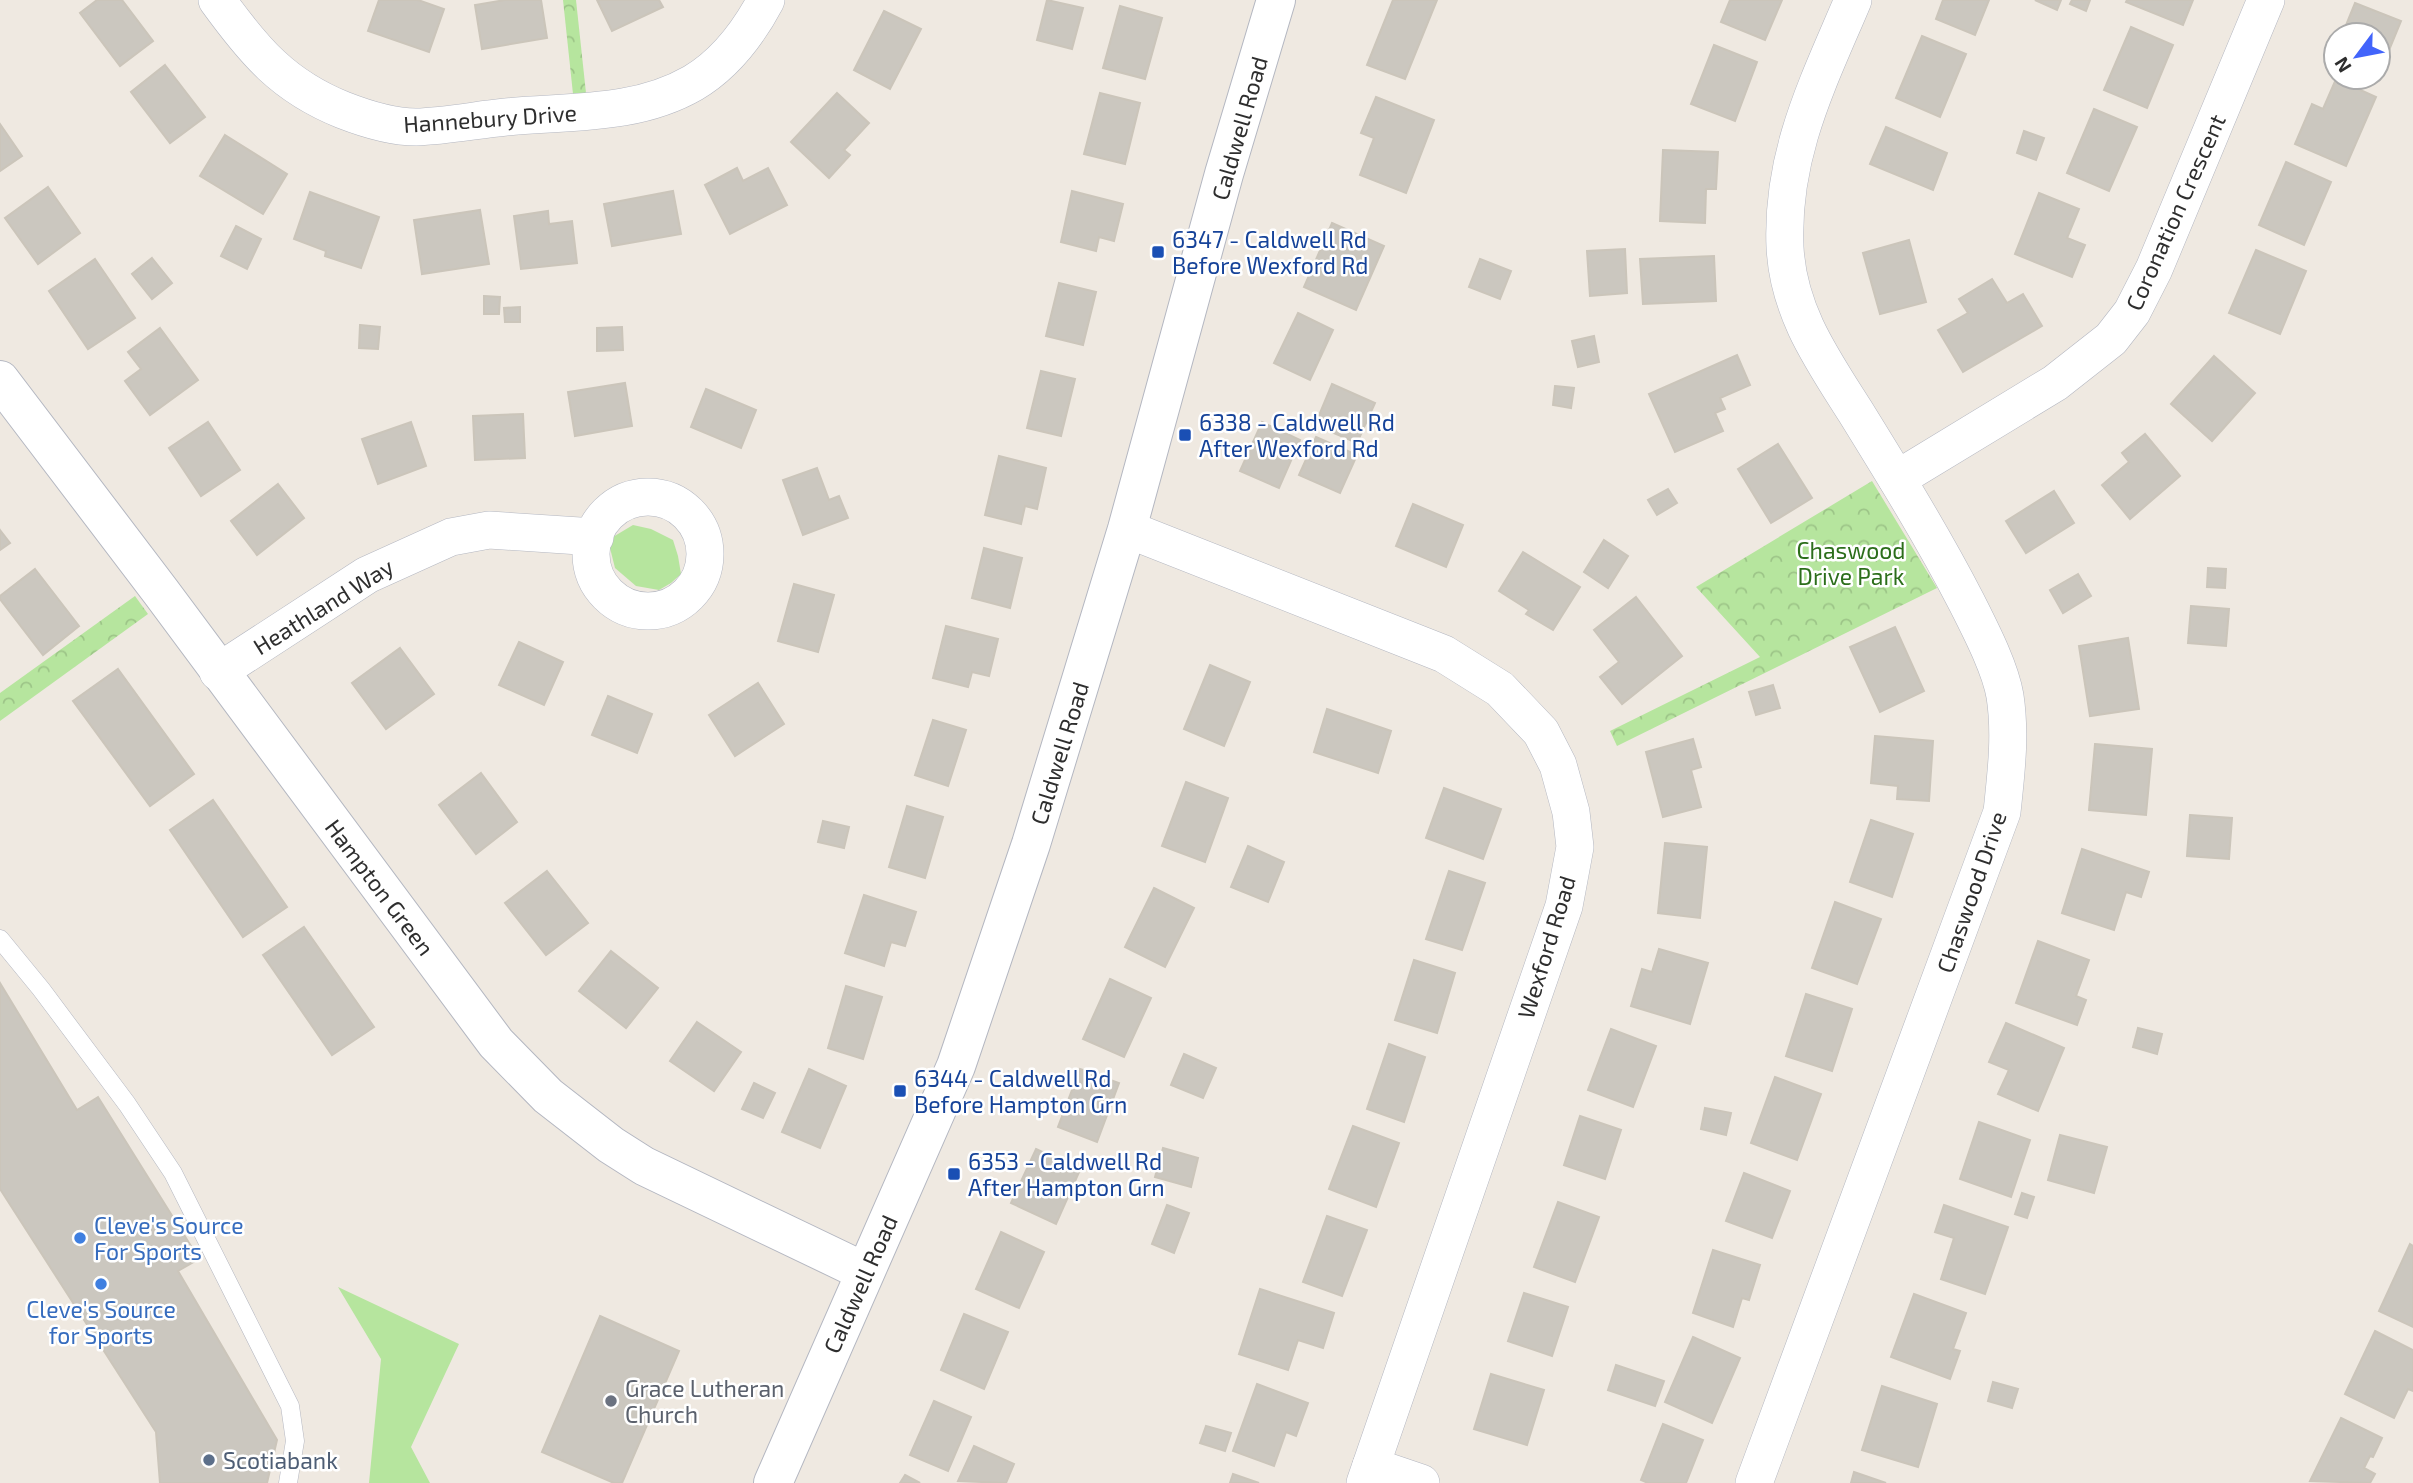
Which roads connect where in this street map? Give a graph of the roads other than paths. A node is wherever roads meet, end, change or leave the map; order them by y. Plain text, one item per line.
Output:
1 (217, 0) edge
2 (766, 0) edge
3 (1276, 0) edge
4 (1853, 0) edge
5 (2266, 0) edge
6 (0, 380) edge
7 (1898, 479) junction
8 (1127, 529) junction
9 (595, 537) dead end
10 (218, 671) junction
11 (0, 939) edge
12 (865, 1272) junction
13 (1368, 1475) edge
14 (288, 1483) edge
15 (773, 1483) edge
16 (1421, 1483) edge
17 (1754, 1483) edge

1 - 2 street, Hannebury Drive
3 - 8 street, Caldwell Road
4 - 7 street, Chaswood Drive
5 - 7 street, Coronation Crescent
6 - 10 street, Hampton Green
7 - 17 street, Chaswood Drive
8 - 12 street, Caldwell Road
8 - 13 street, Wexford Road
9 - 10 street, Heathland Way
10 - 12 street, Hampton Green
11 - 14 lane
12 - 15 street, Caldwell Road
13 - 16 street

